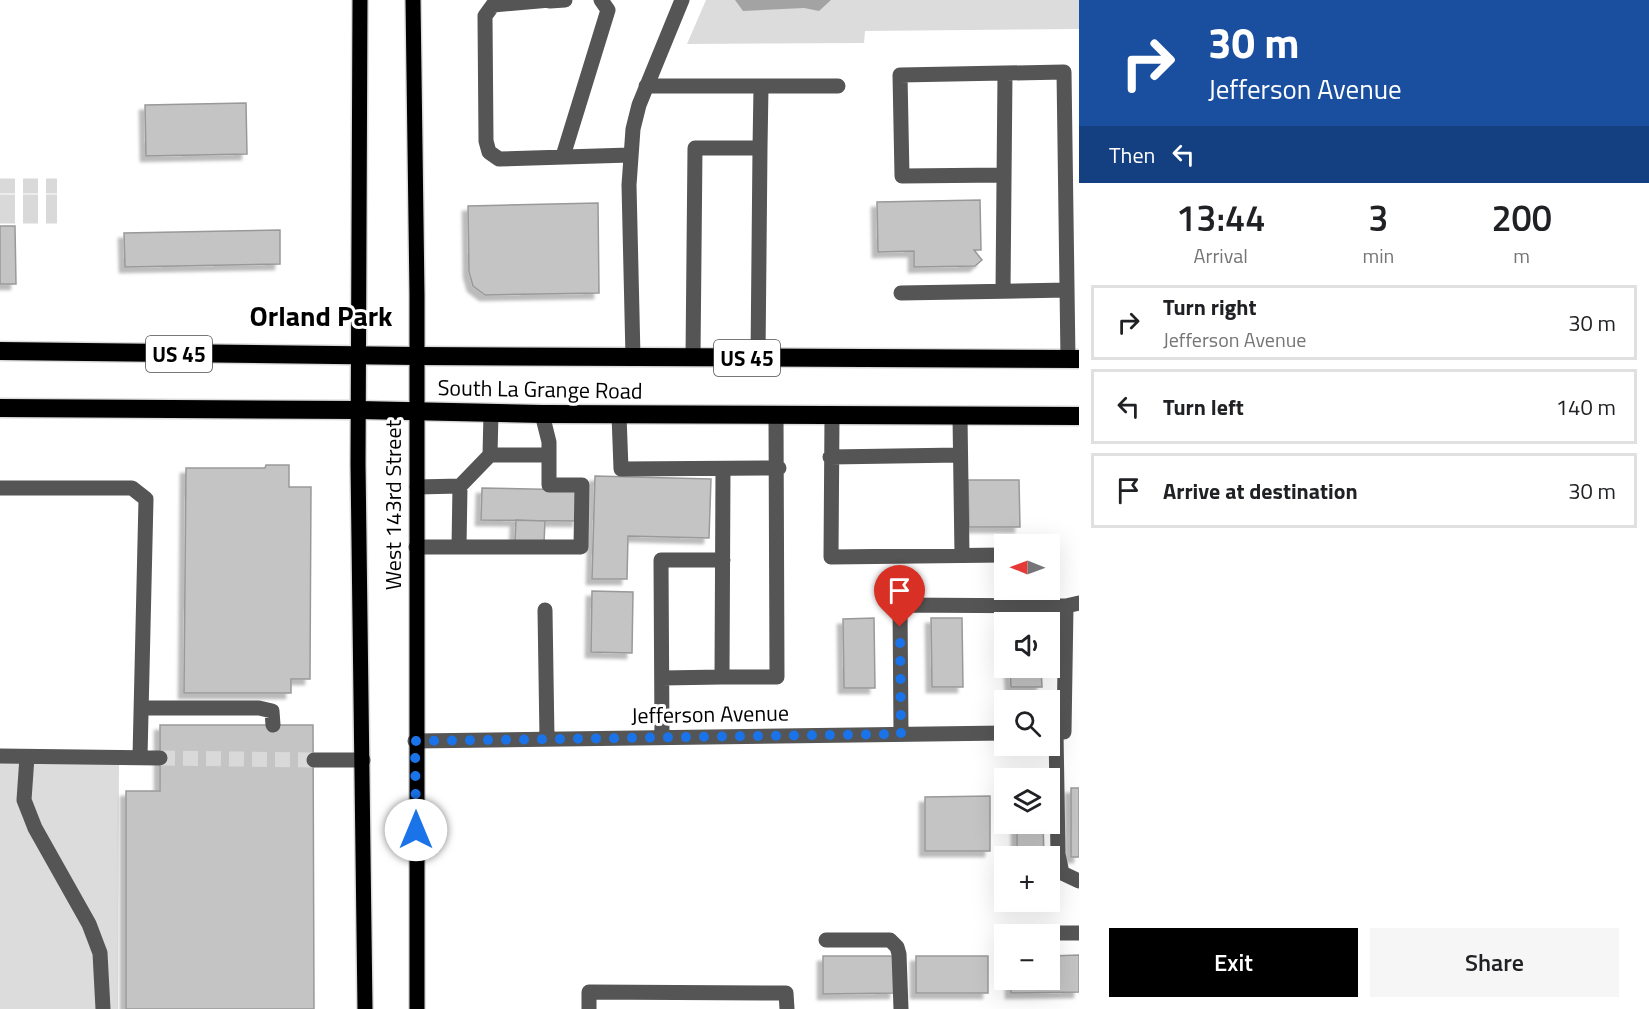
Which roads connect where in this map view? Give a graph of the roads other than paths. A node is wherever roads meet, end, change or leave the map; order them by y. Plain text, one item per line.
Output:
1 (360, 0) edge
2 (413, 0) edge
3 (555, 0) edge
4 (601, 0) edge
5 (682, 0) edge
6 (1005, 73) junction
7 (646, 86) junction
8 (838, 86) dead end
9 (761, 87) junction
10 (1072, 93) edge
11 (760, 148) junction
12 (630, 154) junction
13 (1072, 154) edge
14 (563, 156) junction
15 (1004, 175) junction
16 (1067, 290) junction
17 (1003, 291) junction
18 (901, 294) dead end
19 (0, 351) edge
20 (359, 356) junction
21 (416, 357) junction
22 (633, 357) junction
23 (693, 357) junction
24 (758, 358) junction
25 (1074, 359) edge
26 (0, 408) edge
27 (359, 410) junction
28 (415, 411) junction
29 (491, 413) junction
30 (542, 414) junction
31 (776, 414) junction
32 (619, 415) junction
33 (832, 415) junction
34 (1079, 416) edge
35 (960, 417) junction
36 (490, 455) junction
37 (549, 455) junction
38 (960, 455) junction
39 (830, 457) junction
40 (778, 468) junction
41 (723, 469) junction
42 (460, 486) junction
43 (417, 487) junction
44 (0, 488) edge
45 (416, 547) junction
46 (459, 547) junction
47 (962, 555) junction
48 (994, 555) edge
49 (723, 560) junction
50 (1072, 604) edge
51 (545, 610) dead end
52 (722, 677) junction
53 (662, 678) junction
54 (142, 708) junction
55 (273, 725) dead end
56 (1062, 732) edge
57 (994, 733) edge
58 (901, 734) junction
59 (662, 738) junction
60 (546, 739) junction
61 (415, 741) junction
62 (0, 756) edge
63 (27, 757) junction
64 (140, 758) junction
65 (160, 758) tunnel mouth
66 (314, 760) tunnel mouth
67 (363, 760) junction
68 (1079, 881) edge
69 (1060, 933) edge
70 (1079, 933) edge
71 (826, 940) dead end
72 (103, 1009) edge
73 (365, 1009) edge
74 (417, 1009) edge
75 (588, 1009) edge
76 (787, 1009) edge
77 (901, 1009) edge

1 - 20 main road, West 143rd Street
2 - 21 main road, West 143rd Street
3 - 14 street
4 - 14 street
5 - 7 street
6 - 10 street
6 - 15 street
6 - 15 street
7 - 9 street
7 - 12 street
8 - 9 street
9 - 11 street
10 - 13 street
11 - 23 street
11 - 24 street
12 - 14 street
12 - 22 street
13 - 16 street
15 - 17 street
16 - 17 street
16 - 25 street
17 - 18 street
19 - 20 highway, South La Grange Road / US 45
20 - 21 highway, South La Grange Road / US 45
20 - 27 main road, West 143rd Street
21 - 22 highway, South La Grange Road / US 45
21 - 28 main road, West 143rd Street
22 - 23 highway, South La Grange Road / US 45
23 - 24 highway, South La Grange Road / US 45
24 - 25 highway, South La Grange Road / US 45
26 - 27 highway, South La Grange Road
27 - 28 highway, South La Grange Road
27 - 67 main road, West 143rd Street
28 - 29 highway, South La Grange Road
28 - 43 main road, West 143rd Street
29 - 30 highway, South La Grange Road
29 - 36 street
30 - 32 highway, South La Grange Road
30 - 37 street
31 - 32 highway, South La Grange Road
31 - 33 highway, South La Grange Road
31 - 40 street
32 - 41 street
33 - 35 highway, South La Grange Road
33 - 39 street
34 - 35 highway, South La Grange Road
35 - 38 street
36 - 37 street
36 - 42 street
37 - 46 street
38 - 39 street
38 - 47 street
39 - 47 street
40 - 41 street
40 - 52 street
41 - 49 street
42 - 43 street
42 - 46 street
43 - 45 main road, West 143rd Street
44 - 54 street
45 - 46 street
45 - 61 main road, West 143rd Street
47 - 48 street
49 - 52 street
49 - 53 street
50 - 56 street
50 - 58 street
51 - 60 street
52 - 53 street
53 - 59 street
54 - 55 street
54 - 64 street
56 - 68 street
57 - 58 street, Jefferson Avenue
58 - 59 street, Jefferson Avenue
59 - 60 street, Jefferson Avenue
60 - 61 street, Jefferson Avenue
61 - 74 main road, West 143rd Street
62 - 63 street
63 - 64 street
63 - 72 street
64 - 65 street
66 - 67 street
67 - 73 main road, West 143rd Street
69 - 70 street
71 - 77 street
75 - 76 street

